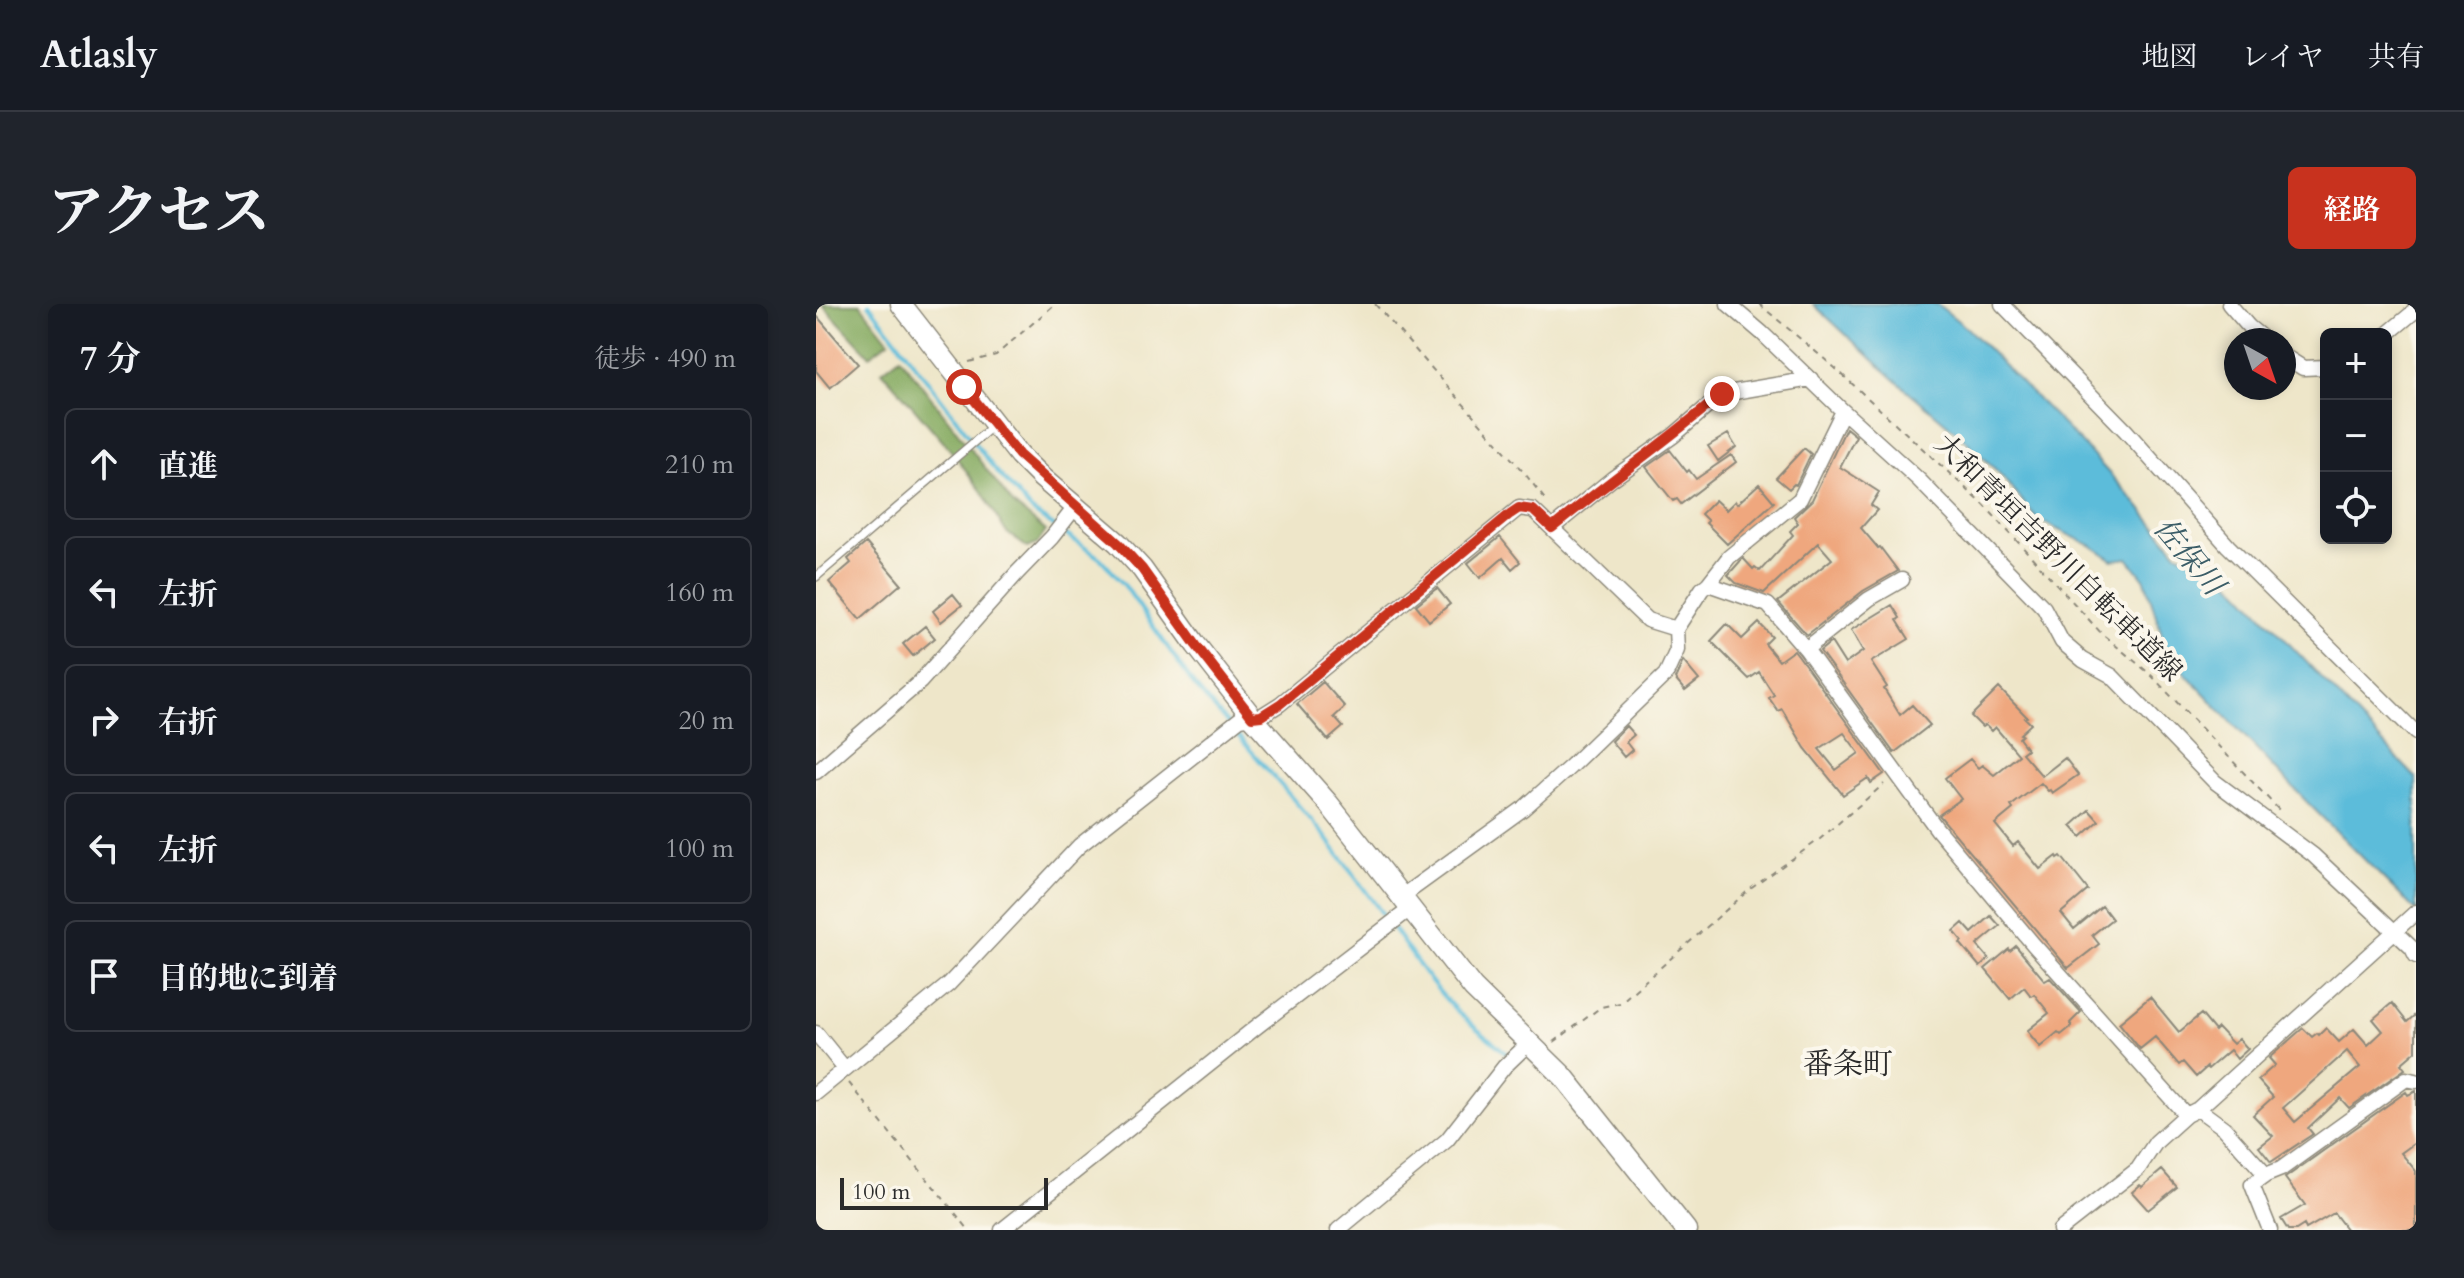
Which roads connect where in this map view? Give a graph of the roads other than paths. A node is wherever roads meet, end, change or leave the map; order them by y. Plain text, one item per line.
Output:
1 (901, 304) edge
2 (1728, 304) edge
3 (2002, 304) edge
4 (2229, 304) edge
5 (2416, 310) edge
6 (2250, 328) edge
7 (2392, 330) edge
8 (2296, 364) edge
9 (2320, 367) edge
10 (1811, 379) junction
11 (1843, 411) junction
12 (994, 425) junction
13 (1076, 506) junction
14 (1552, 528) junction
15 (816, 577) edge
16 (1902, 580) dead end
17 (1708, 584) junction
18 (1676, 629) junction
19 (1806, 649) junction
20 (1252, 717) junction
21 (2416, 733) edge
22 (816, 772) edge
23 (1406, 903) junction
24 (2416, 912) edge
25 (2397, 929) junction
26 (2416, 956) edge
27 (816, 1033) edge
28 (1536, 1049) junction
29 (843, 1071) junction
30 (2416, 1079) edge
31 (816, 1093) edge
32 (2192, 1112) junction
33 (2266, 1175) junction
34 (1002, 1230) edge
35 (1338, 1230) edge
36 (1686, 1230) edge
37 (2060, 1230) edge
38 (2270, 1230) edge

1 - 12 street
2 - 10 street
3 - 21 street
4 - 6 street
5 - 7 street
8 - 9 street
10 - 11 street
10 - 14 street
11 - 17 street
11 - 25 street
12 - 13 street
12 - 15 lane
13 - 20 street
13 - 22 street
14 - 18 street
14 - 20 street
16 - 19 street
17 - 18 street
17 - 19 street
18 - 23 street
19 - 32 street
20 - 23 street
20 - 29 street
23 - 28 street
23 - 34 street
24 - 25 street
25 - 26 street
25 - 32 street
27 - 29 street
28 - 35 street
28 - 36 street
29 - 31 street
30 - 33 street
32 - 33 street
32 - 37 street
33 - 38 street

